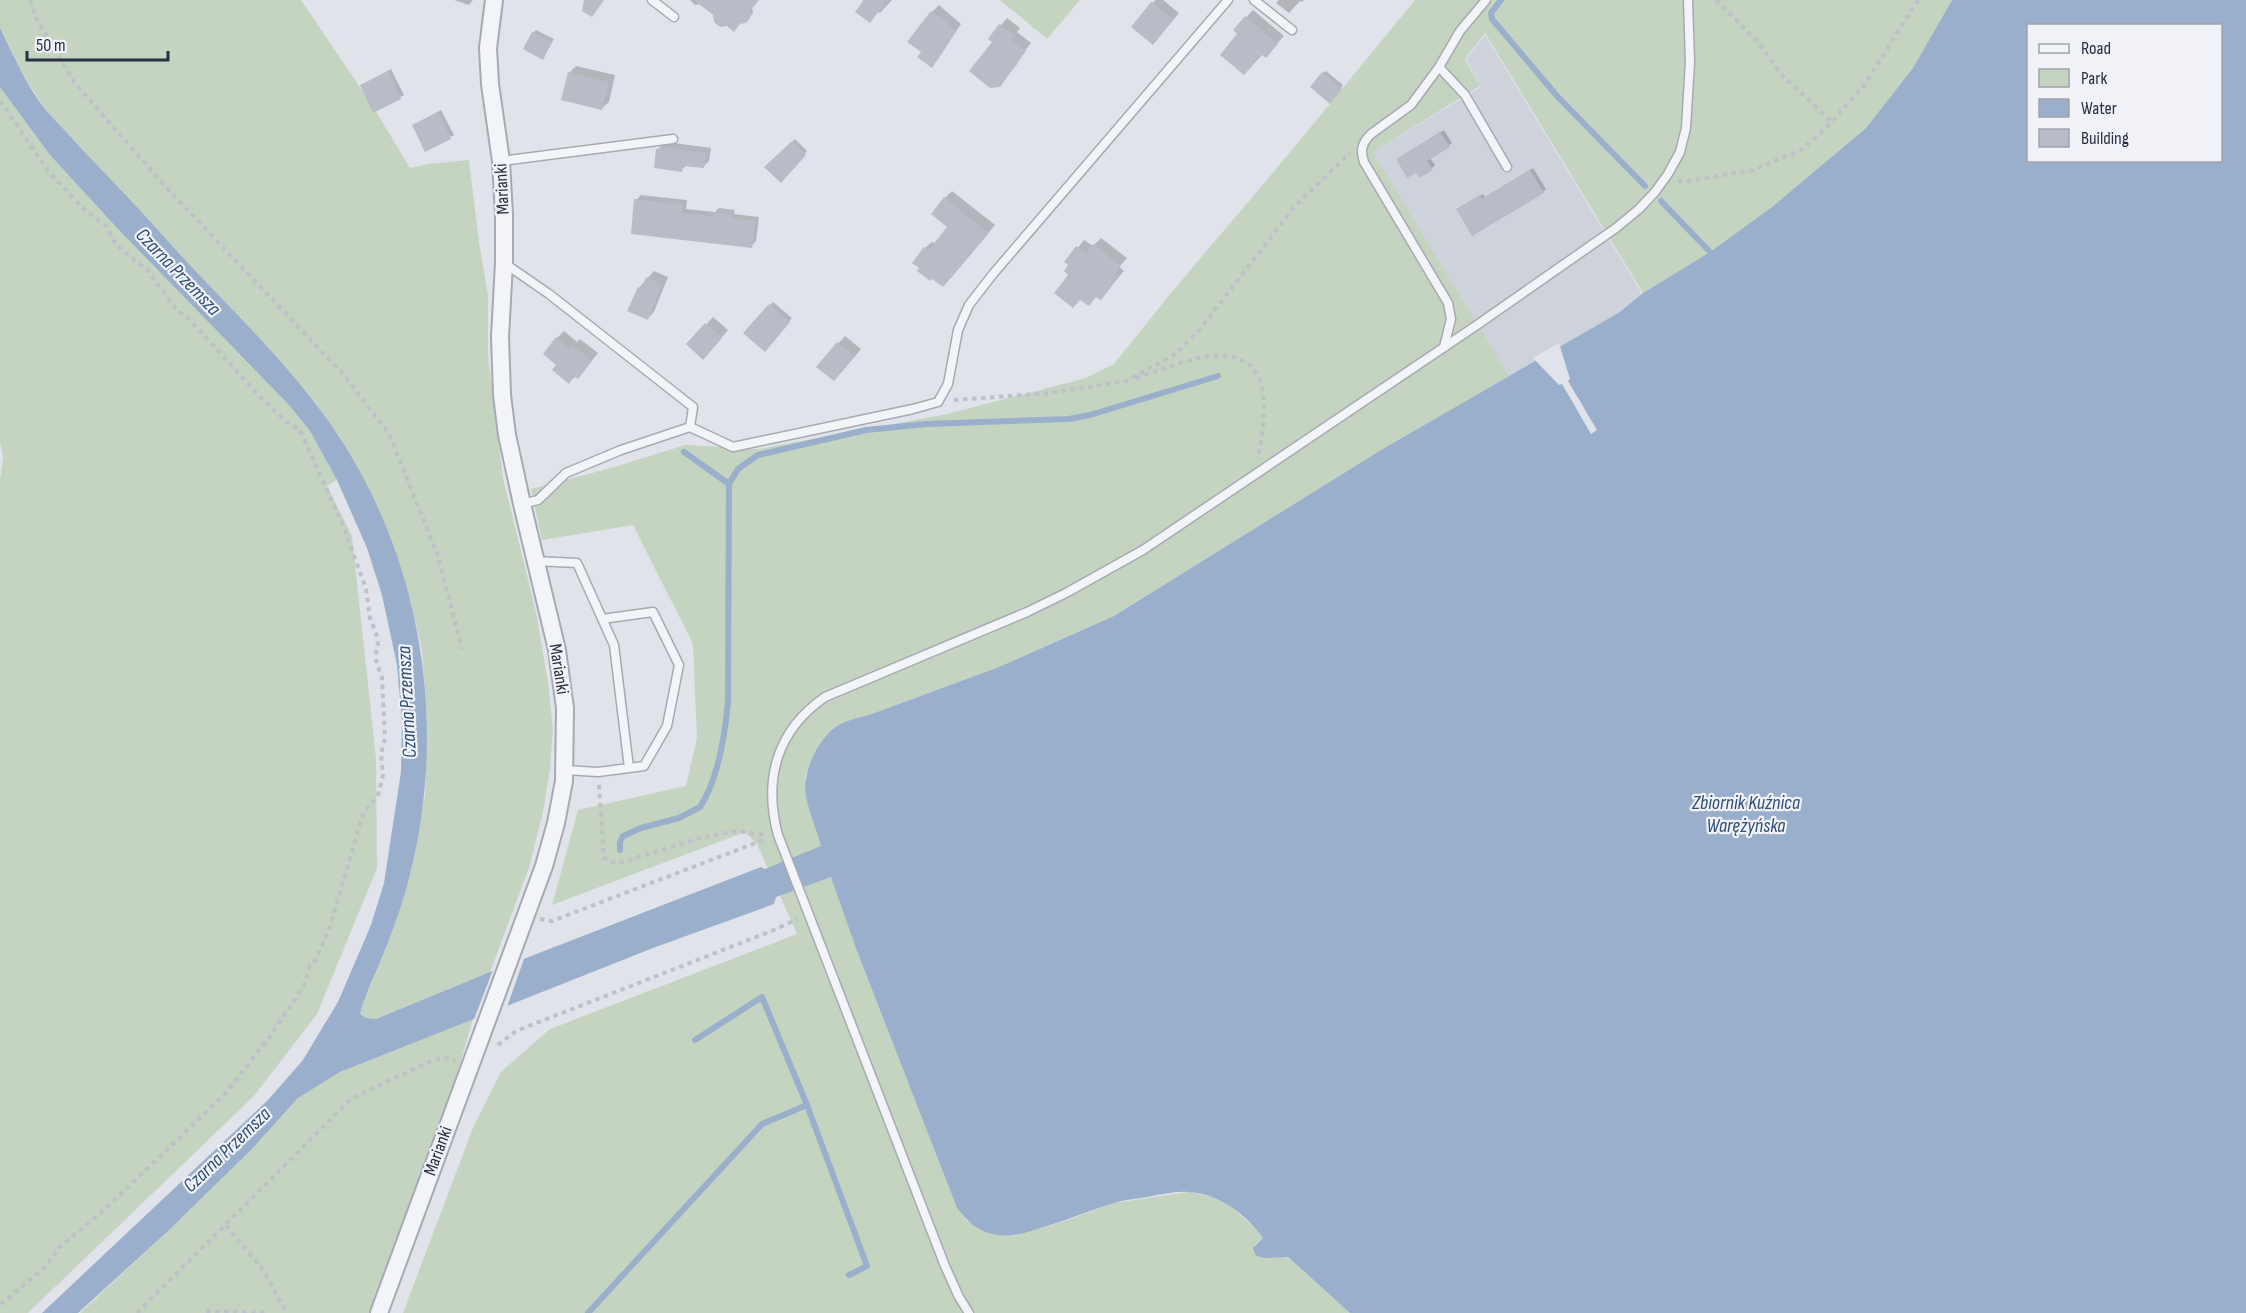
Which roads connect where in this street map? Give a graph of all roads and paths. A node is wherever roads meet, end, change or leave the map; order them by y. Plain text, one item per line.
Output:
1 (30, 0) edge
2 (494, 0) edge
3 (652, 0) edge
4 (1228, 0) edge
5 (1254, 0) edge
6 (1486, 0) edge
7 (1688, 0) edge
8 (1716, 0) edge
9 (1918, 0) edge
10 (674, 16) dead end
11 (1292, 30) dead end
12 (1439, 67) junction
13 (0, 101) edge
14 (1832, 122) junction
15 (673, 140) dead end
16 (1363, 145) junction
17 (501, 161) junction
18 (1507, 167) dead end
19 (1664, 180) junction
20 (504, 263) junction
21 (1444, 347) junction
22 (1126, 381) junction
23 (938, 402) junction
24 (690, 427) junction
25 (1254, 475) junction
26 (522, 504) junction
27 (535, 561) junction
28 (602, 619) junction
29 (462, 649) dead end
30 (629, 768) junction
31 (565, 770) junction
32 (598, 772) junction
33 (778, 835) junction
34 (765, 839) junction
35 (808, 913) junction
36 (537, 917) dead end
37 (494, 1048) dead end
38 (470, 1064) junction
39 (226, 1225) junction
40 (0, 1305) edge
41 (206, 1311) dead end
42 (137, 1313) edge
43 (267, 1313) edge
44 (287, 1313) edge
45 (379, 1313) edge
46 (969, 1313) edge

1 - 29 path
2 - 17 street, Marianki
3 - 10 lane
4 - 23 lane
5 - 11 lane
6 - 12 lane
7 - 19 lane
8 - 14 path
9 - 14 path
12 - 16 lane
12 - 18 lane
13 - 40 path
14 - 19 path
15 - 17 lane
16 - 21 lane
16 - 22 path
17 - 20 street, Marianki
19 - 21 lane
20 - 24 lane
20 - 26 street, Marianki
21 - 25 lane
22 - 23 path
22 - 25 path
23 - 24 lane
24 - 26 lane
25 - 33 lane
26 - 27 street, Marianki
27 - 28 lane
27 - 31 street, Marianki
28 - 30 lane
28 - 30 lane
30 - 32 lane
31 - 32 lane
31 - 38 street, Marianki
32 - 34 path
33 - 34 path
33 - 35 lane
34 - 36 path
35 - 37 path
35 - 46 lane
38 - 39 path
38 - 45 street, Marianki
39 - 42 path
39 - 44 path
41 - 43 path

